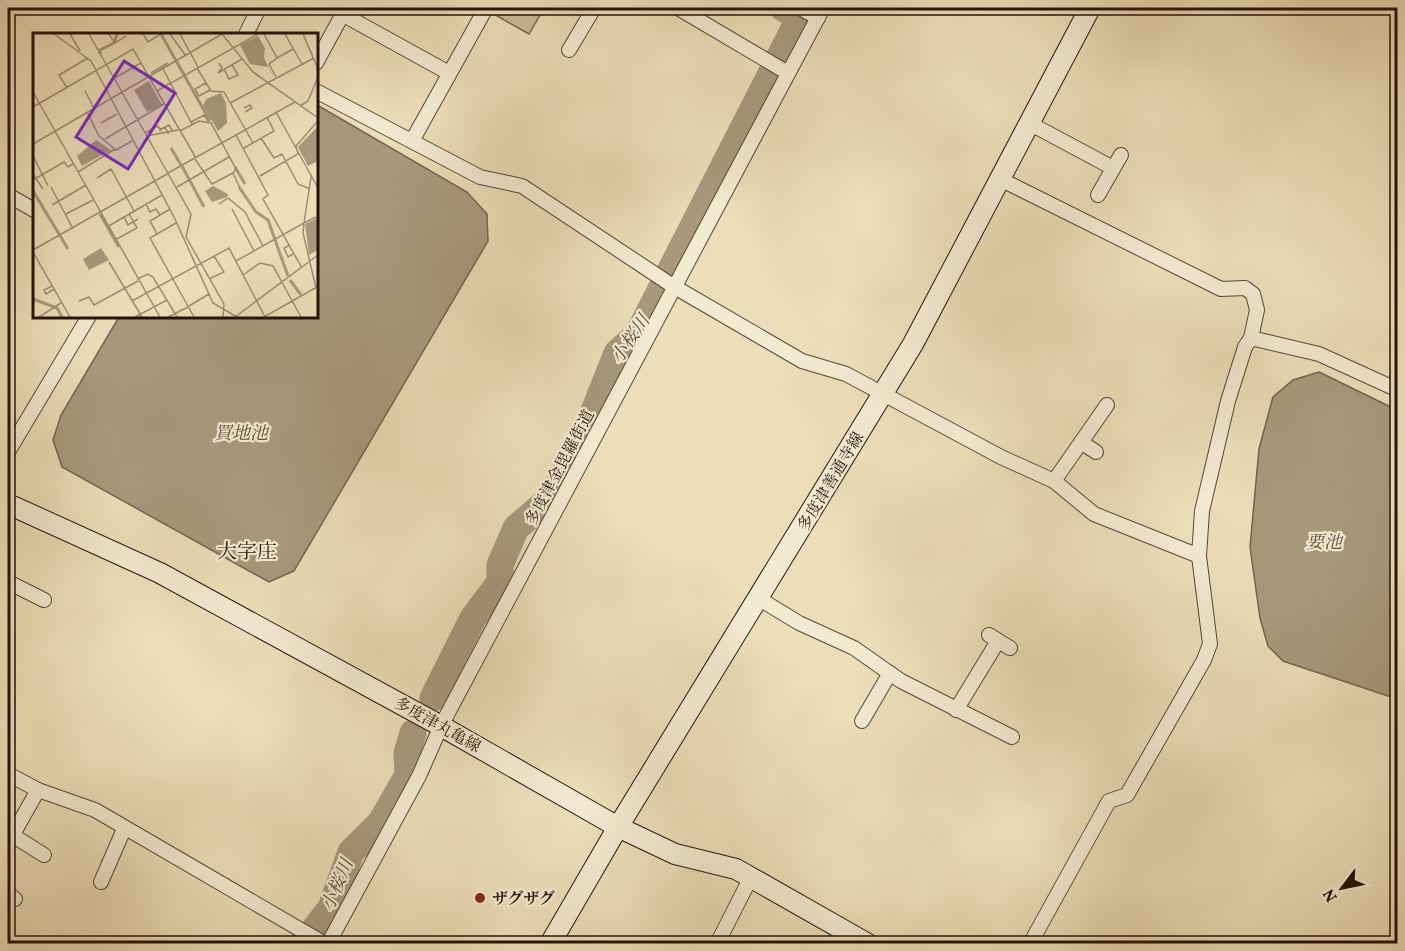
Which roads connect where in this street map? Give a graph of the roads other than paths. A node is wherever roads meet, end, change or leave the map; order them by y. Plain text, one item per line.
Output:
1 (259, 8) edge
2 (486, 8) edge
3 (594, 8) edge
4 (678, 8) edge
5 (800, 8) edge
6 (1090, 8) edge
7 (344, 11) edge
8 (820, 13) edge
9 (246, 33) edge
10 (568, 50) dead end
11 (318, 59) edge
12 (449, 73) junction
13 (788, 73) junction
14 (318, 92) edge
15 (1029, 123) junction
16 (412, 141) junction
17 (1121, 154) dead end
18 (1113, 168) junction
19 (1000, 179) junction
20 (8, 195) edge
21 (1098, 195) dead end
22 (33, 209) edge
23 (674, 286) junction
24 (88, 318) edge
25 (1251, 338) junction
26 (1398, 390) edge
27 (883, 394) junction
28 (1107, 405) dead end
29 (1081, 442) junction
30 (8, 452) edge
31 (1096, 452) dead end
32 (1054, 481) junction
33 (8, 504) edge
34 (1199, 556) junction
35 (8, 582) edge
36 (758, 598) junction
37 (44, 600) dead end
38 (999, 641) dead end
39 (890, 673) junction
40 (956, 710) junction
41 (862, 721) dead end
42 (441, 726) junction
43 (1012, 737) dead end
44 (8, 774) edge
45 (38, 790) junction
46 (618, 827) junction
47 (124, 829) junction
48 (10, 839) edge
49 (44, 855) dead end
50 (751, 877) junction
51 (101, 882) dead end
52 (323, 942) edge
53 (550, 944) edge
54 (717, 944) edge
55 (868, 944) edge
56 (1030, 944) edge

1 - 9 street
2 - 12 street
3 - 10 street
4 - 13 street
5 - 8 street
6 - 15 main road, 多度津善通寺線
7 - 11 street
7 - 12 street
8 - 13 street, 多度津金毘羅街道
12 - 16 street
13 - 23 street, 多度津金毘羅街道
14 - 16 street
15 - 18 street
15 - 19 main road, 多度津善通寺線
16 - 23 street
17 - 18 street
18 - 21 street
19 - 25 street
19 - 27 main road, 多度津善通寺線
20 - 22 street
23 - 27 street
23 - 42 street, 多度津金毘羅街道
24 - 30 street
25 - 26 street
25 - 34 street
27 - 32 street
27 - 36 main road, 多度津善通寺線
28 - 29 street
29 - 31 street
29 - 32 street
32 - 34 street
33 - 42 main road, 多度津丸亀線
34 - 56 street
35 - 37 street
36 - 39 street
36 - 46 main road, 多度津善通寺線
38 - 40 street
39 - 40 street
39 - 41 street
40 - 43 street
42 - 46 main road, 多度津丸亀線
42 - 52 street, 多度津金毘羅街道
44 - 45 street
45 - 47 street
45 - 48 street
46 - 50 main road, 多度津丸亀線
46 - 53 main road, 多度津善通寺線
47 - 51 street
47 - 52 street
48 - 49 street
50 - 54 street
50 - 55 main road, 多度津丸亀線

